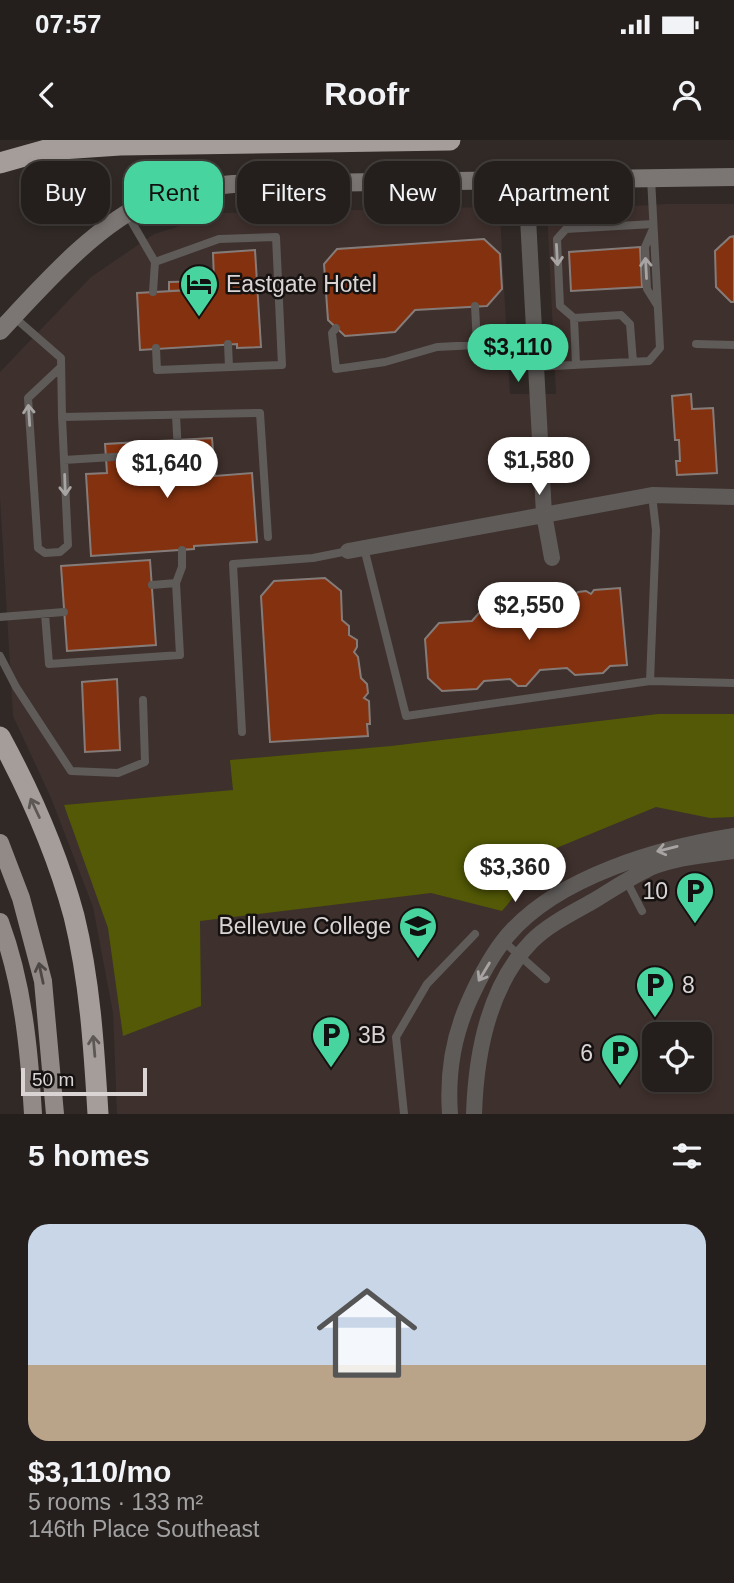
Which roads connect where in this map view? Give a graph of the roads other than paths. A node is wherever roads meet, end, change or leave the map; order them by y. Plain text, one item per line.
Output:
1 (450, 140) edge
2 (0, 163) edge
3 (734, 177) edge
4 (633, 178) edge
5 (651, 178) junction
6 (474, 181) edge
7 (223, 185) edge
8 (124, 214) edge
9 (133, 224) edge
10 (528, 224) edge
11 (653, 226) junction
12 (155, 262) junction
13 (153, 292) dead end
14 (475, 306) dead end
15 (14, 317) junction
16 (574, 318) junction
17 (336, 328) dead end
18 (0, 331) edge
19 (534, 342) junction
20 (228, 344) dead end
21 (696, 344) dead end
22 (477, 345) junction
23 (734, 345) edge
24 (156, 348) dead end
25 (632, 362) junction
26 (576, 365) junction
27 (61, 367) junction
28 (229, 367) junction
29 (536, 367) junction
30 (176, 415) junction
31 (62, 417) junction
32 (64, 460) junction
33 (652, 495) junction
34 (734, 498) edge
35 (544, 514) junction
36 (268, 537) dead end
37 (182, 550) dead end
38 (356, 550) junction
39 (552, 558) dead end
40 (176, 583) junction
41 (152, 585) dead end
42 (64, 612) dead end
43 (45, 614) junction
44 (0, 617) edge
45 (0, 656) edge
46 (650, 681) junction
47 (734, 683) edge
48 (143, 700) dead end
49 (242, 732) dead end
50 (0, 737) edge
51 (734, 835) edge
52 (0, 843) edge
53 (734, 851) edge
54 (622, 874) junction
55 (642, 911) dead end
56 (0, 922) edge
57 (475, 934) dead end
58 (503, 941) junction
59 (519, 956) junction
60 (546, 979) dead end
61 (33, 1114) edge
62 (55, 1114) edge
63 (98, 1114) edge
64 (404, 1114) edge
65 (450, 1114) edge
66 (474, 1114) edge

1 - 2 highway
3 - 5 main road
4 - 5 main road
5 - 11 lane
6 - 7 main road
8 - 15 main road
9 - 12 lane
10 - 19 street
11 -> 16 lane
25 -> 11 lane
12 - 13 lane
12 - 28 lane
14 - 22 lane
15 - 18 main road
15 - 27 lane
16 - 25 lane
16 - 26 lane
17 - 22 lane
19 - 22 lane
19 - 29 street
20 - 28 lane
21 - 23 lane
24 - 28 lane
25 - 26 lane
26 - 29 lane
27 - 31 lane
32 -> 27 lane
29 - 35 street
30 - 31 lane
30 - 32 lane
30 - 36 lane
31 - 32 lane
33 - 34 street
33 - 35 street
33 - 46 lane
35 - 38 street
35 - 39 street
37 - 40 lane
38 - 46 lane
38 - 49 lane
40 - 41 lane
40 - 43 lane
42 - 43 lane
43 - 44 lane
45 - 48 lane
46 - 47 lane
63 -> 50 highway
51 -> 54 street
62 -> 52 main road
53 - 54 street
54 - 55 lane
54 - 58 street
54 - 59 street
56 - 61 main road
57 - 64 lane
58 - 59 lane
58 -> 65 street
59 - 60 lane
59 - 66 street

